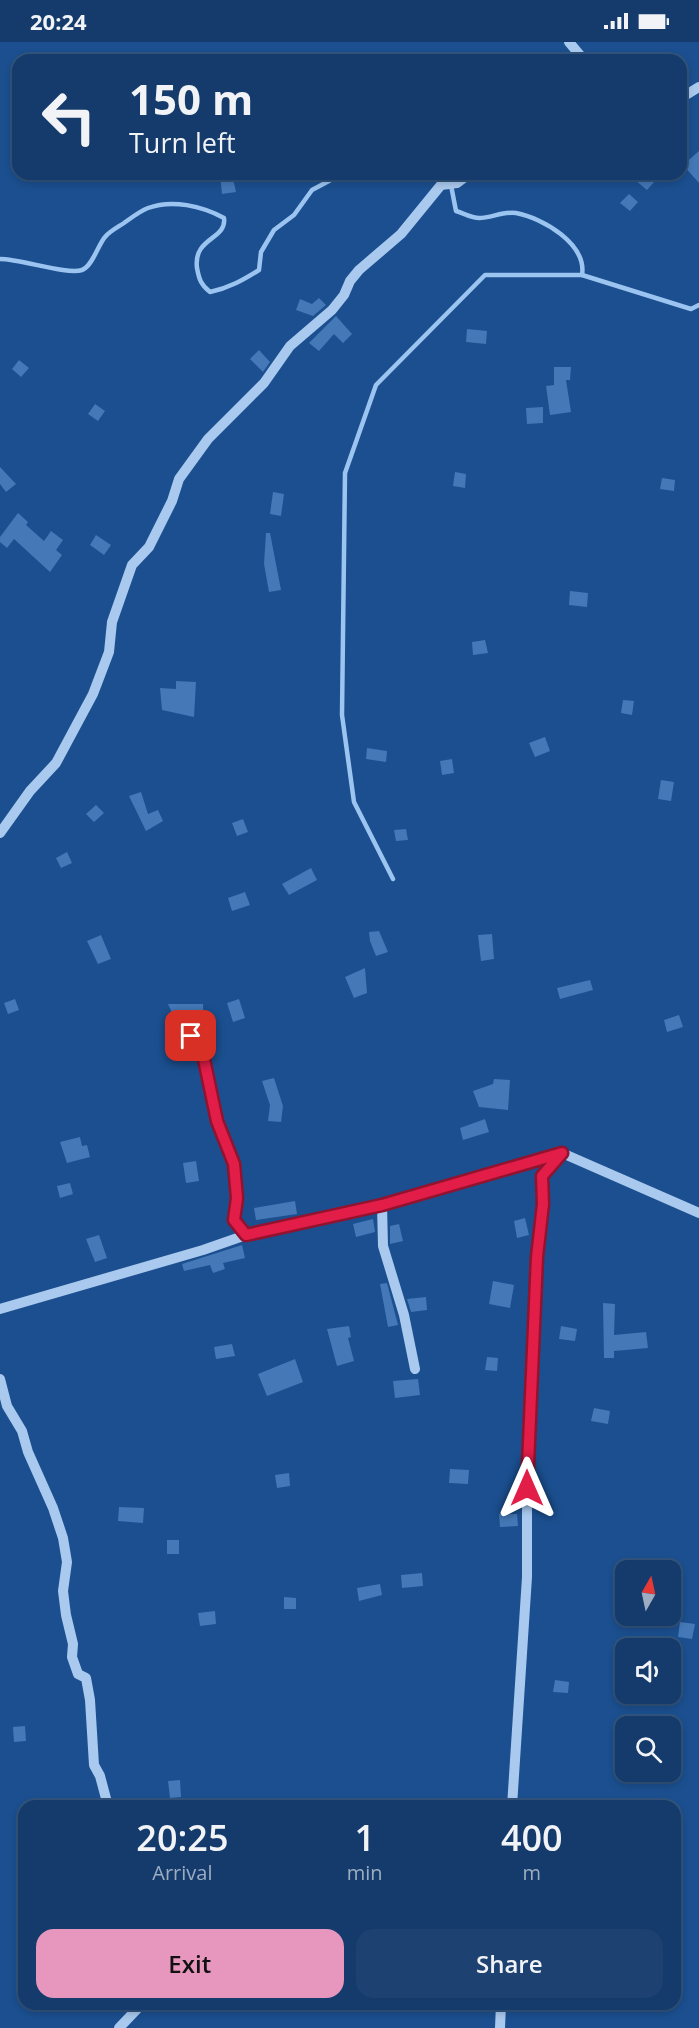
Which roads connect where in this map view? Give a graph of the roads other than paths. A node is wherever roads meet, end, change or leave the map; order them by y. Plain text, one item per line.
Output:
1 (569, 42) edge
2 (579, 54) edge
3 (461, 180) edge
4 (0, 833) edge
5 (191, 1036) dead end
6 (562, 1153) junction
7 (382, 1205) junction
8 (699, 1214) edge
9 (246, 1235) junction
10 (0, 1309) edge
11 (415, 1370) dead end
12 (0, 1379) edge
13 (106, 1800) edge
14 (512, 1800) edge
15 (136, 2010) edge
16 (501, 2010) edge
17 (119, 2028) edge
18 (500, 2028) edge

1 - 2 street
3 - 4 street
5 - 9 street
6 - 7 street
6 - 8 street
6 - 14 street
7 - 9 street
7 - 11 street
9 - 10 street
12 - 13 street
15 - 17 street
16 - 18 street

